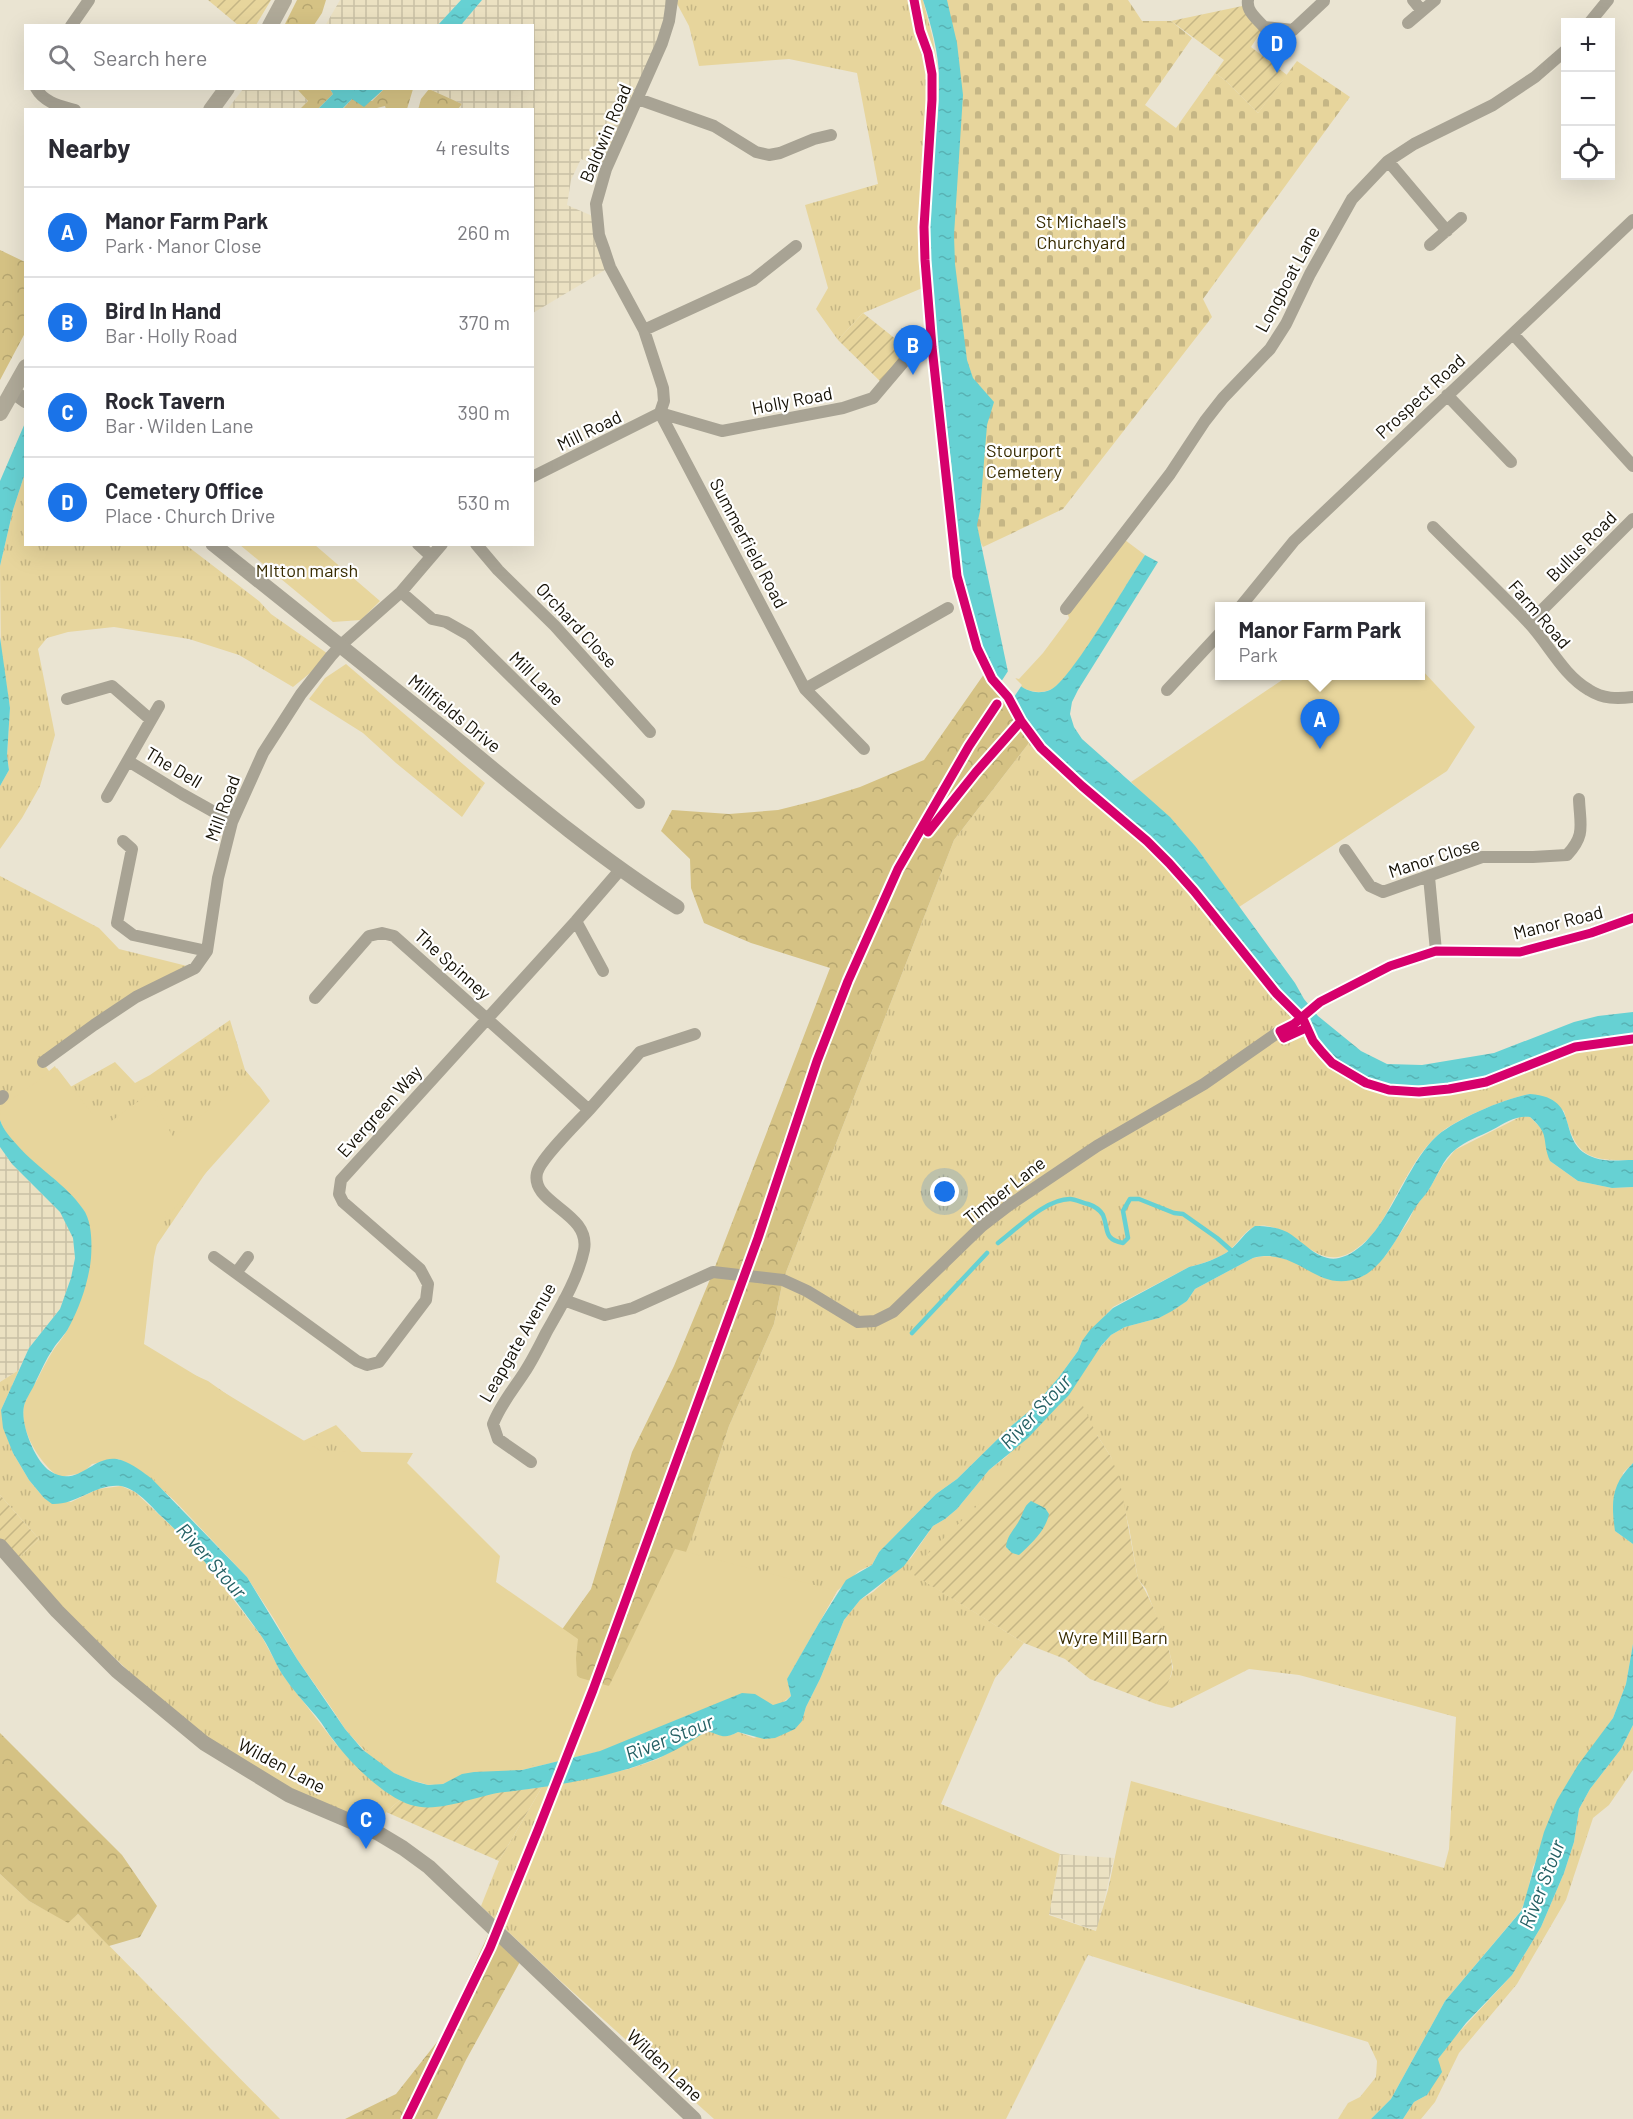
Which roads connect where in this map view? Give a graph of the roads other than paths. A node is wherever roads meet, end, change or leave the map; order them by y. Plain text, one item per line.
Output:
1 (89, 0) edge
2 (284, 0) edge
3 (672, 0) edge
4 (1248, 0) edge
5 (1413, 0) edge
6 (1435, 0) edge
7 (1608, 0) edge
8 (1324, 1) edge
9 (1422, 10) junction
10 (1593, 18) edge
11 (1408, 23) dead end
12 (72, 24) edge
13 (271, 24) edge
14 (1561, 54) edge
15 (37, 90) edge
16 (226, 90) edge
17 (638, 99) junction
18 (69, 108) edge
19 (212, 108) edge
20 (831, 135) dead end
21 (1388, 161) junction
22 (1461, 218) dead end
23 (1633, 220) edge
24 (1447, 231) junction
25 (1430, 245) dead end
26 (796, 246) dead end
27 (644, 330) junction
28 (1512, 334) junction
29 (912, 352) dead end
30 (24, 379) edge
31 (1447, 395) junction
32 (21, 397) edge
33 (0, 413) edge
34 (660, 413) junction
35 (1511, 462) dead end
36 (1633, 466) edge
37 (534, 476) edge
38 (1633, 519) edge
39 (1433, 527) dead end
40 (216, 546) edge
41 (420, 546) edge
42 (440, 546) edge
43 (478, 546) edge
44 (431, 556) junction
45 (401, 592) junction
46 (1244, 602) edge
47 (948, 608) dead end
48 (1066, 609) dead end
49 (1529, 623) junction
50 (1215, 638) edge
51 (341, 645) junction
52 (805, 689) junction
53 (1167, 690) dead end
54 (1633, 697) edge
55 (67, 699) dead end
56 (159, 706) dead end
57 (151, 720) junction
58 (650, 732) dead end
59 (864, 749) dead end
60 (128, 761) junction
61 (107, 797) dead end
62 (1579, 799) dead end
63 (639, 803) dead end
64 (232, 822) junction
65 (123, 841) dead end
66 (1345, 850) dead end
67 (620, 870) junction
68 (1429, 877) junction
69 (677, 907) dead end
70 (1633, 918) edge
71 (576, 921) junction
72 (207, 951) junction
73 (1436, 951) junction
74 (603, 971) dead end
75 (315, 998) dead end
76 (1320, 1002) dead end
77 (487, 1020) junction
78 (1280, 1031) dead end
79 (695, 1034) dead end
80 (43, 1062) dead end
81 (589, 1110) junction
82 (214, 1257) dead end
83 (248, 1257) dead end
84 (236, 1273) junction
85 (564, 1300) junction
86 (531, 1461) dead end
87 (0, 1546) edge
88 (694, 2119) edge

1 - 12 street
2 - 13 main road
3 - 17 street, Baldwin Road
4 - 8 street
5 - 9 street
6 - 9 street
7 - 10 street
9 - 11 street
14 - 21 street, Longboat Lane
15 - 18 street
16 - 19 main road
17 - 20 street
17 - 27 street, Baldwin Road
21 - 24 street
21 - 48 street, Longboat Lane
22 - 24 street
23 - 28 street, Prospect Road
24 - 25 street
26 - 27 street
27 - 34 street, Baldwin Road
28 - 31 street, Prospect Road
28 - 36 street
29 - 34 street, Holly Road
30 - 32 main road
31 - 35 street
31 - 46 street, Prospect Road
32 - 33 main road
34 - 37 street, Mill Road
34 - 52 street, Summerfield Road
38 - 49 street, Bullus Road
39 - 49 street, Farm Road
40 - 51 street, Millfields Drive
41 - 44 street
42 - 44 street, Mill Road
43 - 58 street, Orchard Close
44 - 45 street, Mill Road
45 - 51 street, Mill Road
45 - 63 street, Mill Lane
47 - 52 street
49 - 54 street, Farm Road
50 - 53 street
51 - 64 street, Mill Road
51 - 67 street, Millfields Drive
52 - 59 street, Summerfield Road
55 - 57 street
56 - 57 street, The Dell
57 - 60 street, The Dell
60 - 61 street, The Dell
60 - 64 street, The Dell
62 - 68 street, Manor Close
64 - 72 street, Mill Road
65 - 72 street
66 - 68 street, Manor Close
67 - 69 street, Millfields Drive
67 - 71 street, Evergreen Way
68 - 73 street
70 - 73 street, Manor Road
71 - 74 street
71 - 77 street, Evergreen Way
72 - 80 street
73 - 76 street, Manor Road
75 - 77 street, The Spinney
77 - 81 street
77 - 84 street, Evergreen Way
78 - 85 street, Timber Lane
79 - 81 street
81 - 85 street, Leapgate Avenue
82 - 84 street, Evergreen Way
83 - 84 street
85 - 86 street, Leapgate Avenue
87 - 88 street, Wilden Lane

